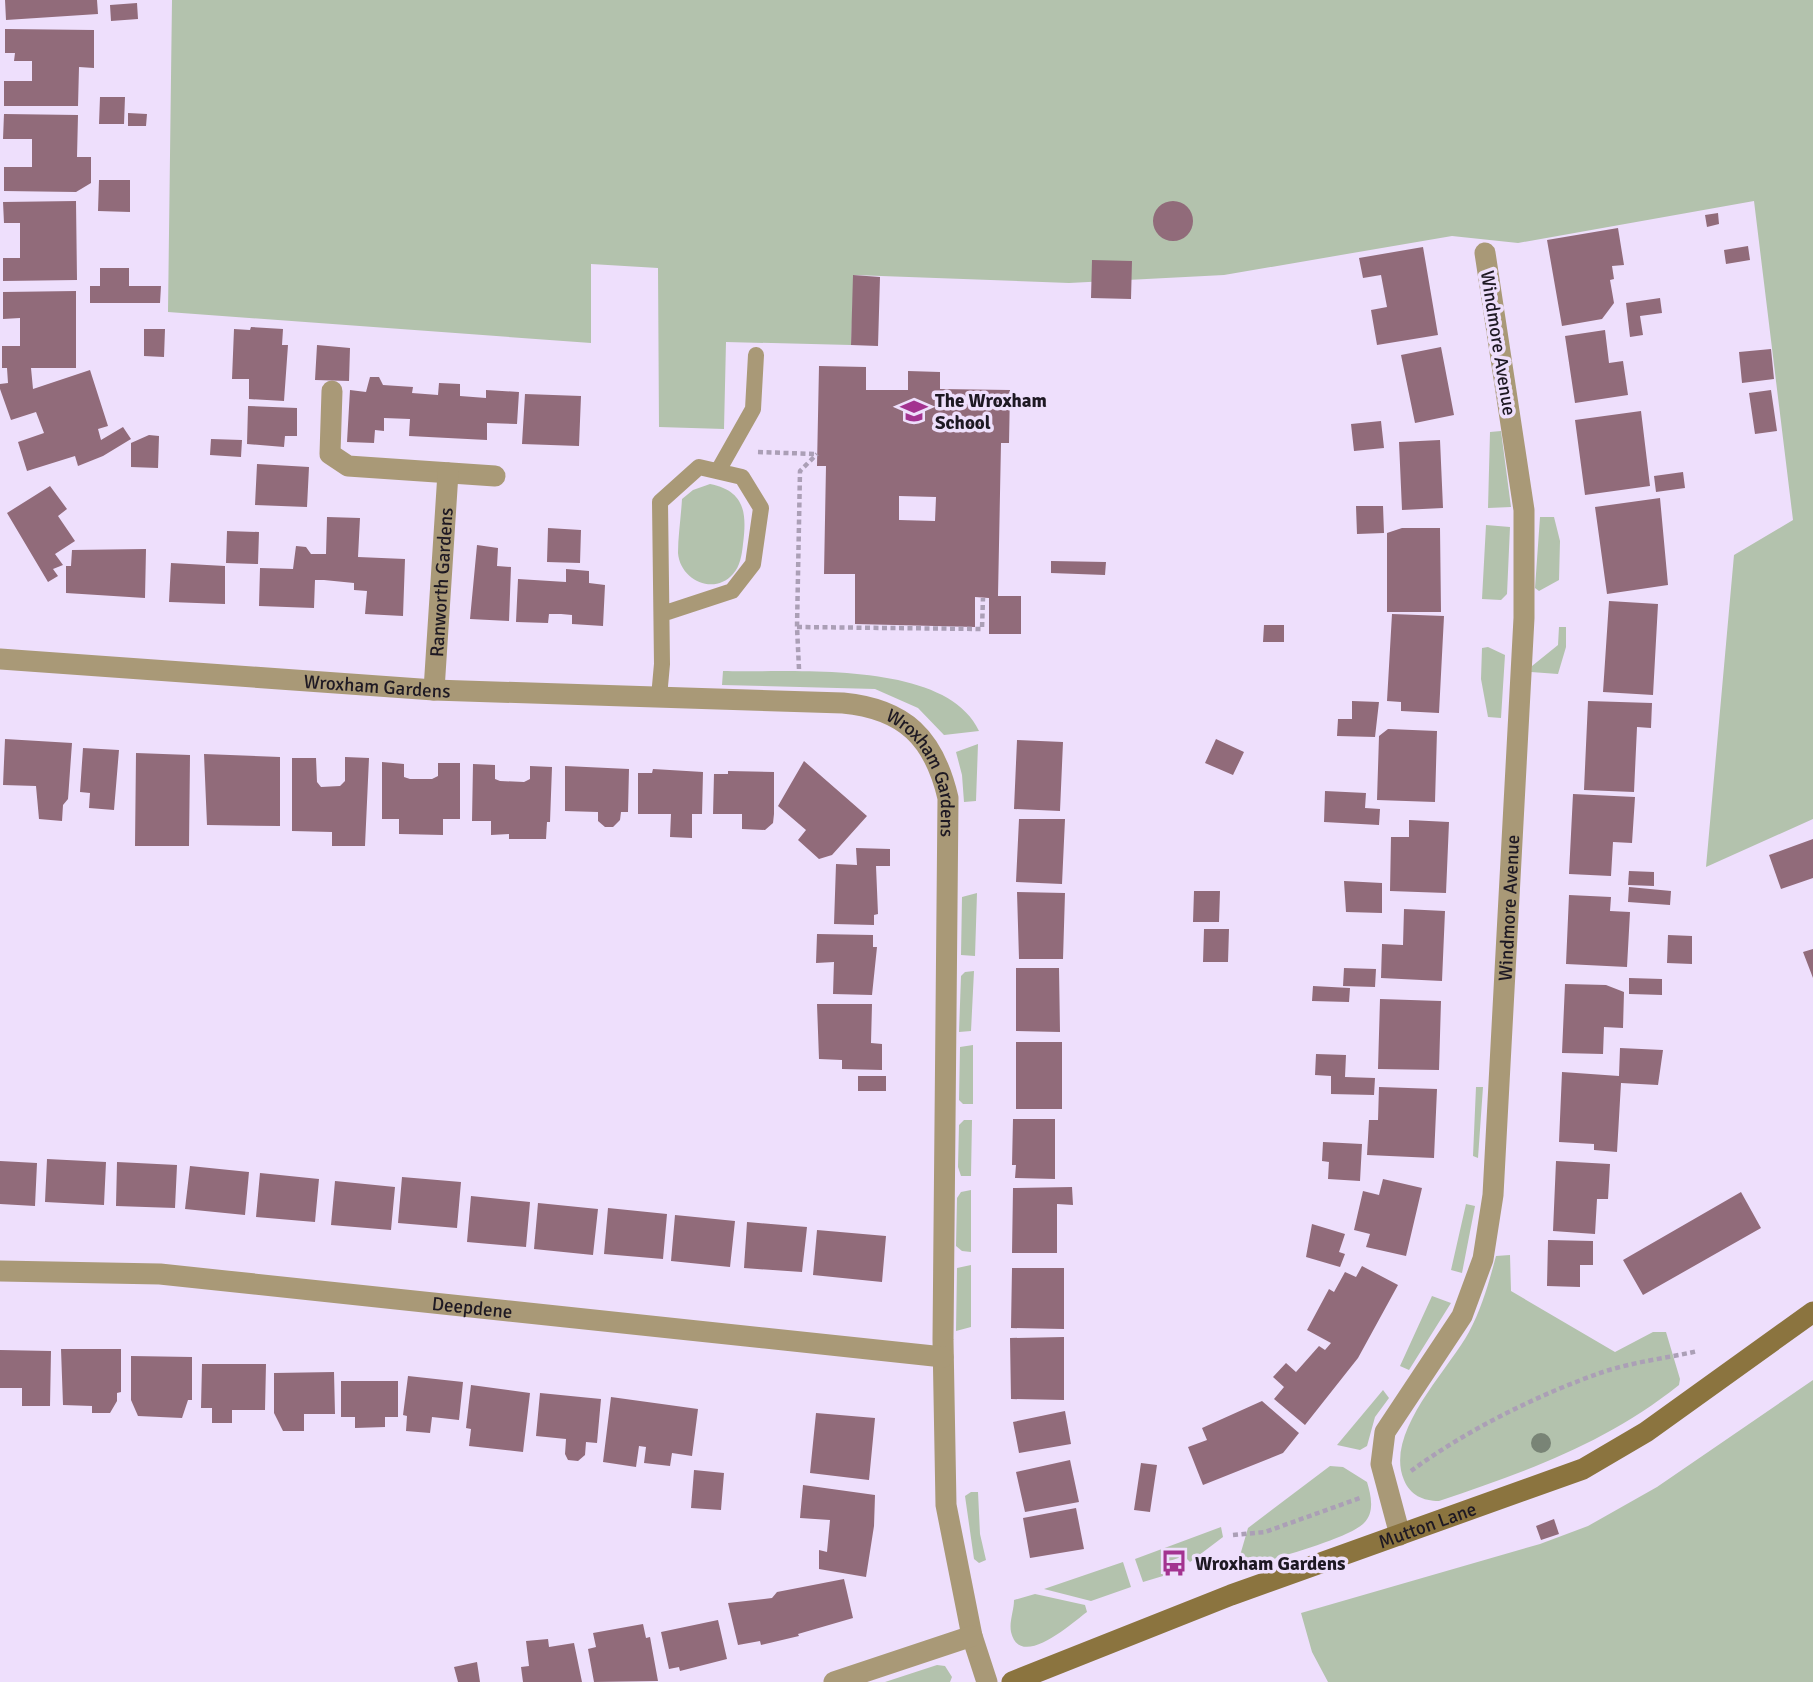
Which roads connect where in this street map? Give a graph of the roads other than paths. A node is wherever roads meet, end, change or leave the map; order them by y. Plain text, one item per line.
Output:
1 (1485, 253) dead end
2 (756, 355) dead end
3 (332, 391) dead end
4 (718, 471) junction
5 (448, 473) junction
6 (495, 476) dead end
7 (662, 614) junction
8 (0, 659) edge
9 (434, 690) junction
10 (659, 698) junction
11 (0, 1271) edge
12 (1813, 1312) edge
13 (943, 1357) junction
14 (1399, 1535) junction
15 (972, 1636) junction
16 (834, 1682) edge
17 (987, 1682) edge
18 (1012, 1682) edge

1 - 14 street, Windmore Avenue
2 - 4 lane
3 - 5 street
4 - 7 lane
4 - 7 lane
5 - 6 street
5 - 9 street, Ranworth Gardens
7 - 10 lane
8 - 9 street, Wroxham Gardens
9 - 10 street, Wroxham Gardens
10 - 13 street, Wroxham Gardens
11 - 13 street, Deepdene
12 - 14 main road, Mutton Lane
13 - 15 street, Wroxham Gardens
14 - 18 main road, Mutton Lane
15 - 16 street
15 - 17 street, Wroxham Gardens

